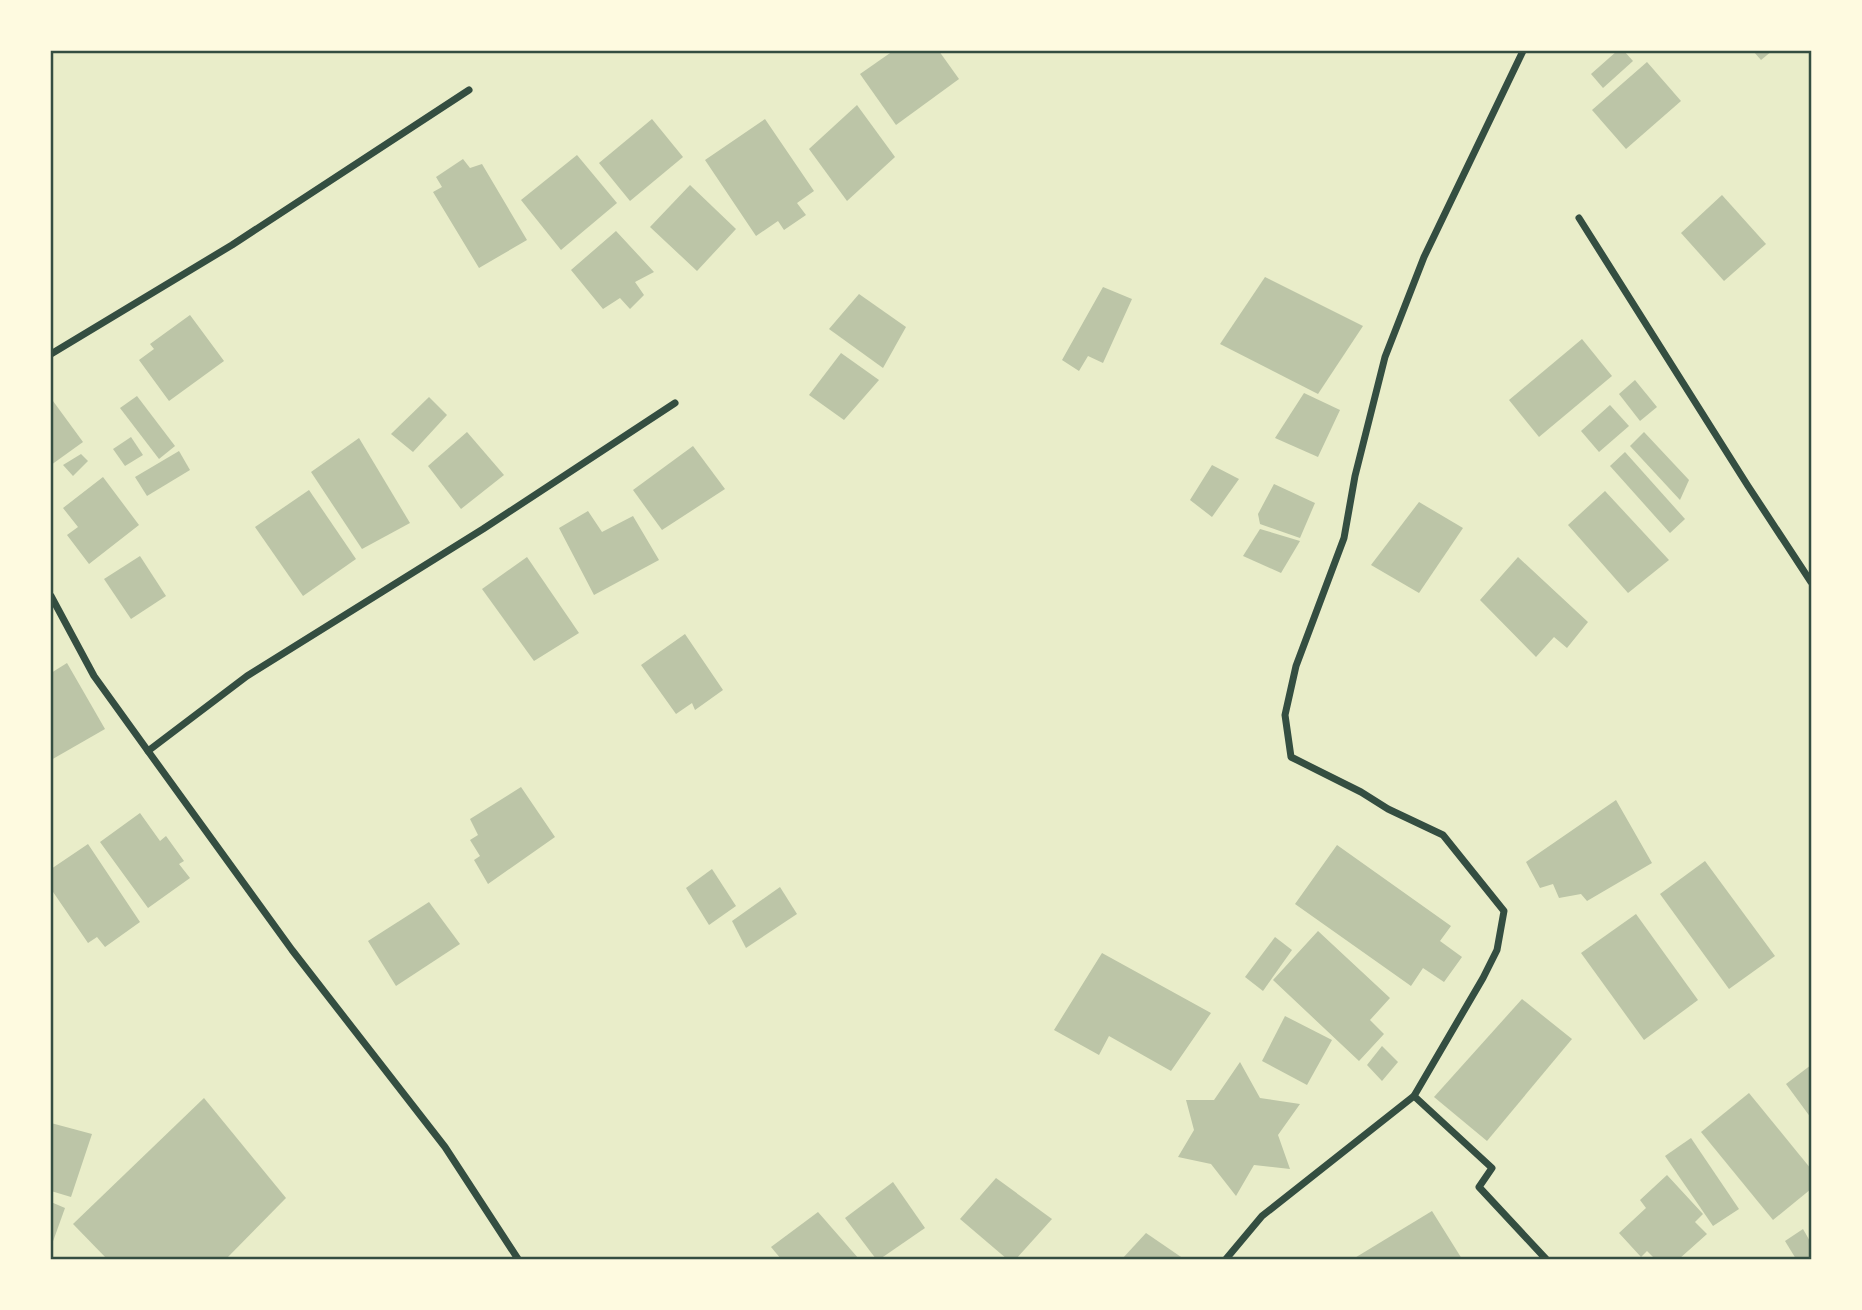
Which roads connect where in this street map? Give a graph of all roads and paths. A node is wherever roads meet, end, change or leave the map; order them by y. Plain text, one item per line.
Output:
1 (1523, 51) edge
2 (469, 90) dead end
3 (1579, 218) dead end
4 (51, 354) edge
5 (675, 403) dead end
6 (1811, 582) edge
7 (51, 596) edge
8 (148, 751) junction
9 (1414, 1096) junction
10 (518, 1259) edge
11 (1226, 1259) edge
12 (1546, 1259) edge

1 - 9 street
2 - 4 street
3 - 6 street
5 - 8 street
7 - 8 street
8 - 10 street
9 - 11 street
9 - 12 street

